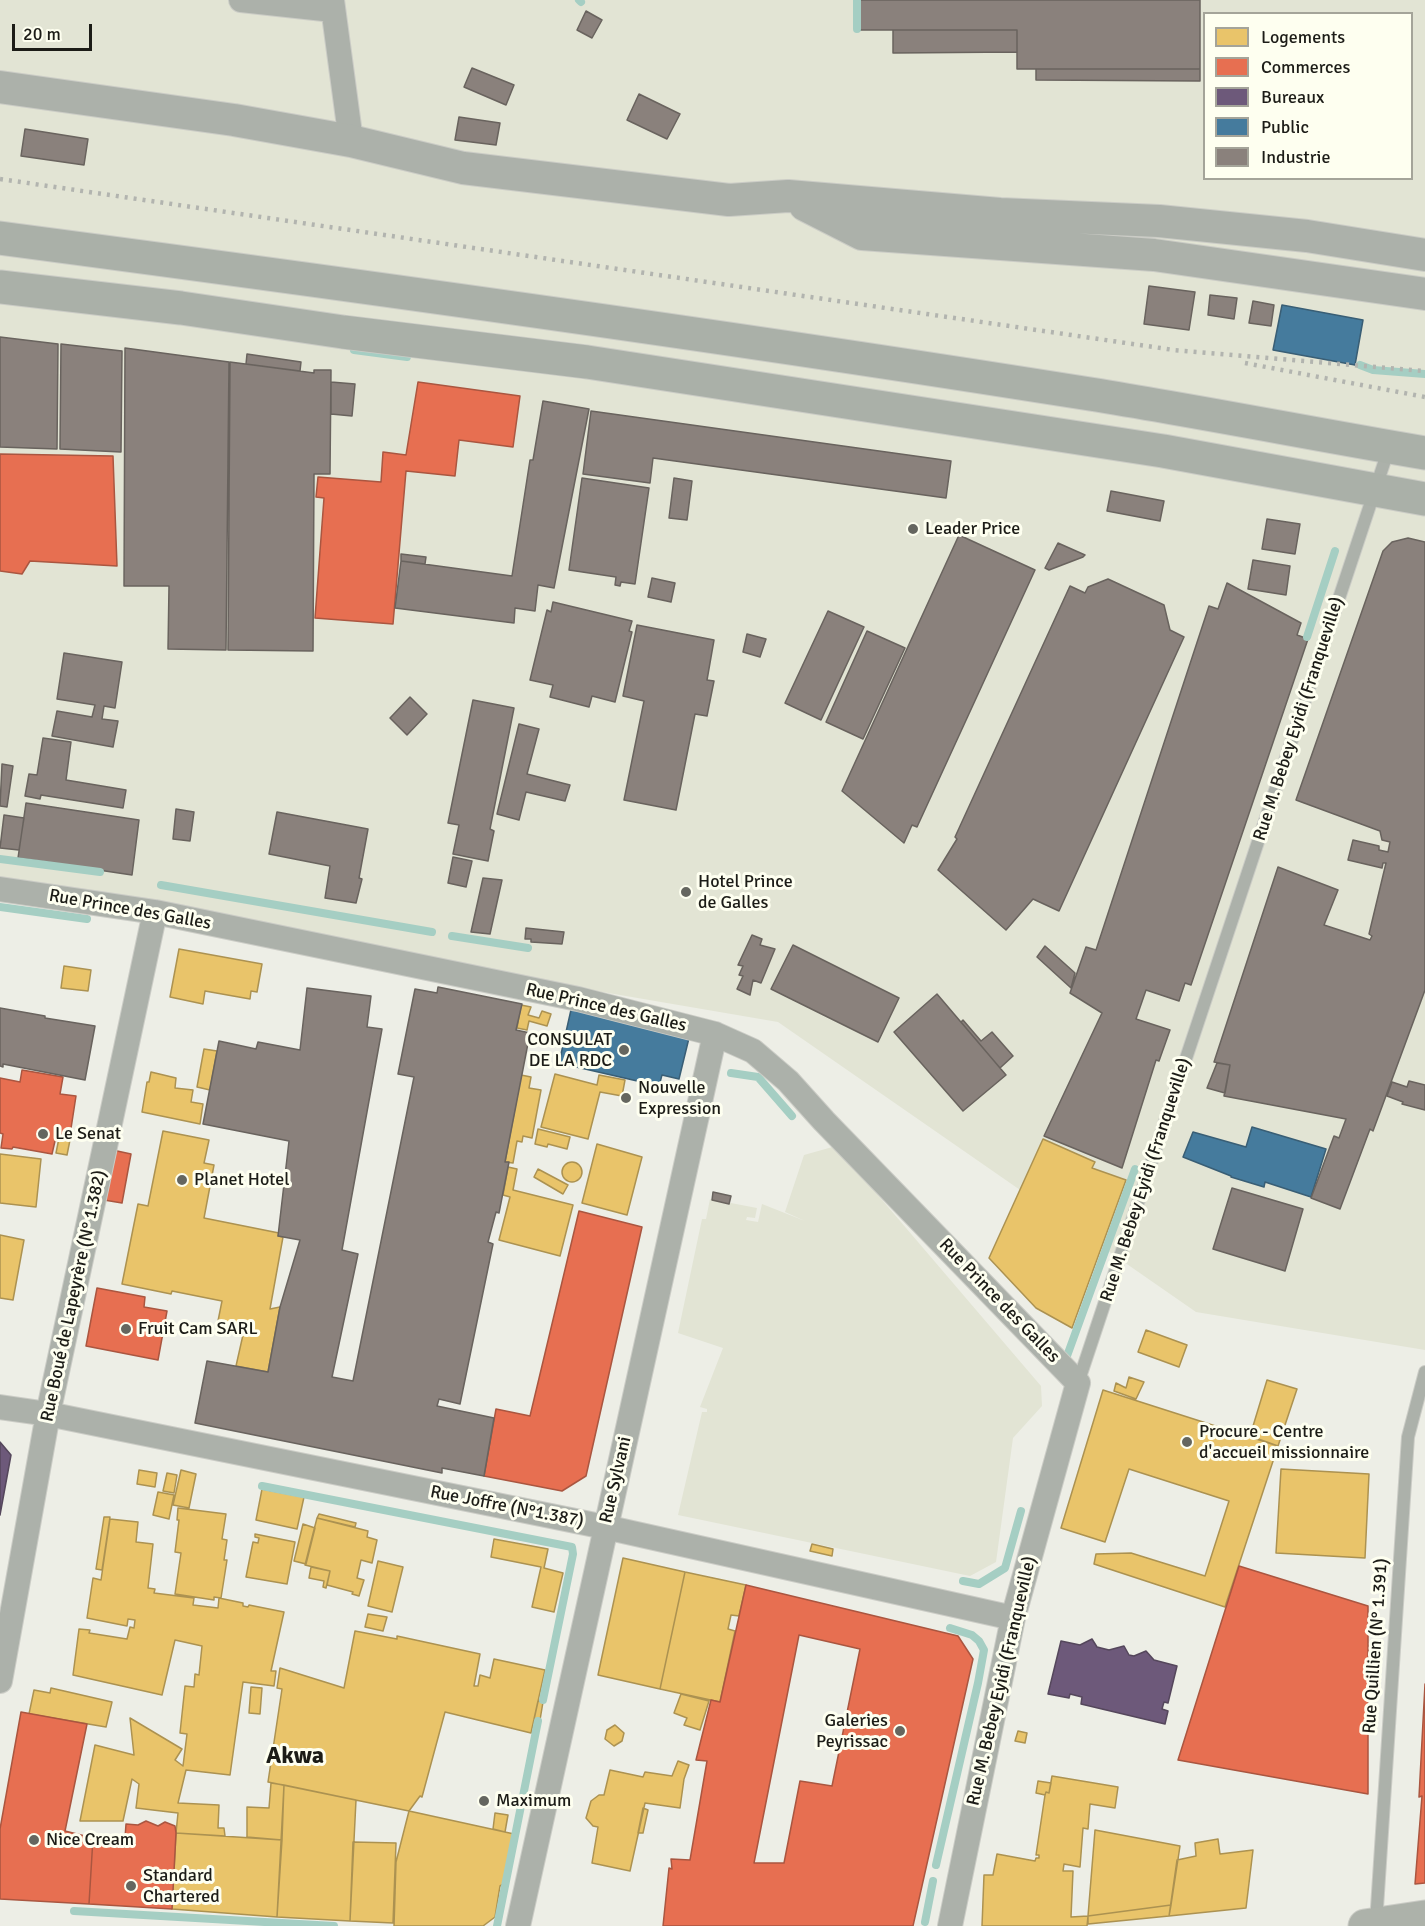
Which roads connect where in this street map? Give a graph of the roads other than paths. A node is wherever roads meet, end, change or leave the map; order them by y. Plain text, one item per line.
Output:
1 (241, 0) edge
2 (333, 5) edge
3 (0, 87) edge
4 (351, 141) junction
5 (998, 229) junction
6 (0, 238) edge
7 (1425, 255) edge
8 (0, 287) edge
9 (1425, 294) edge
10 (1389, 447) junction
11 (1425, 453) edge
12 (1376, 490) junction
13 (1425, 499) edge
14 (0, 889) edge
15 (155, 912) junction
16 (715, 1034) junction
17 (1425, 1372) edge
18 (1078, 1383) junction
19 (0, 1407) edge
20 (48, 1414) junction
21 (605, 1527) junction
22 (1012, 1618) junction
23 (0, 1681) edge
24 (1425, 1917) edge
25 (1372, 1925) edge
26 (518, 1926) edge
27 (950, 1926) edge

1 - 2 street
2 - 4 street
3 - 4 street
4 - 5 street
5 - 7 street
5 - 9 street
6 - 10 highway
8 - 12 highway
10 - 11 highway
10 - 12 lane, Rue M. Bebey Eyidi (Franqueville)
12 - 13 highway
12 - 18 lane, Rue M. Bebey Eyidi (Franqueville)
14 - 15 street, Rue Prince des Galles
15 - 16 street, Rue Prince des Galles
15 - 20 street, Rue Boué de Lapeyrère (N° 1.382)
16 - 18 street, Rue Prince des Galles
16 - 21 street, Rue Sylvani
17 - 25 lane, Rue Quillien (N° 1.391)
18 - 22 street, Rue M. Bebey Eyidi (Franqueville)
19 - 20 street, Rue Joffre (N°1.387)
20 - 21 street, Rue Joffre (N°1.387)
20 - 23 street, Rue Boué de Lapeyrère (N° 1.382)
21 - 22 street, Rue Joffre (N°1.387)
21 - 26 street, Rue Sylvani
22 - 27 street, Rue M. Bebey Eyidi (Franqueville)
24 - 25 main road

